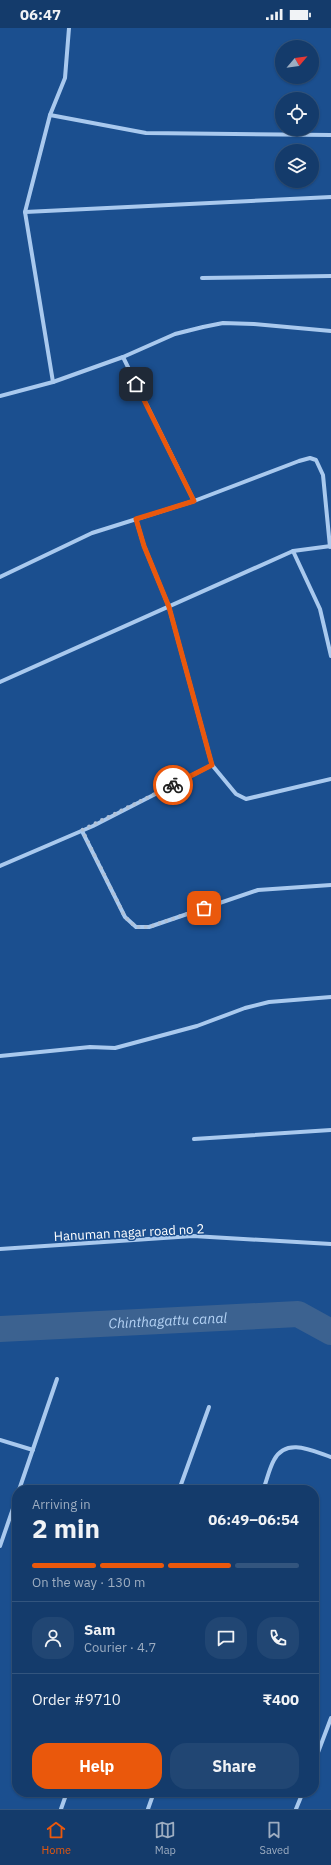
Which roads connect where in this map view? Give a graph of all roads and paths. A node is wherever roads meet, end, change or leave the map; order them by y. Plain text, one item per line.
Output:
1 (70, 28) edge
2 (50, 115) junction
3 (331, 135) edge
4 (331, 197) edge
5 (25, 212) junction
6 (331, 276) edge
7 (202, 278) dead end
8 (331, 331) edge
9 (123, 357) junction
10 (53, 382) junction
11 (0, 396) edge
12 (194, 501) junction
13 (136, 519) junction
14 (330, 546) edge
15 (293, 551) junction
16 (0, 577) edge
17 (169, 607) junction
18 (331, 656) edge
19 (0, 682) edge
20 (212, 765) junction
21 (331, 779) edge
22 (82, 830) junction
23 (0, 866) edge
24 (331, 885) edge
25 (331, 996) edge
26 (0, 1056) edge
27 (331, 1130) edge
28 (194, 1139) dead end
29 (331, 1244) edge
30 (0, 1249) edge
31 (57, 1379) dead end
32 (209, 1407) dead end
33 (0, 1440) edge
34 (33, 1450) junction
35 (331, 1457) edge
36 (21, 1485) edge
37 (181, 1485) edge
38 (265, 1485) edge
39 (12, 1511) edge
40 (0, 1546) edge
41 (331, 1718) edge
42 (319, 1750) edge
43 (65, 1797) edge
44 (152, 1797) edge
45 (301, 1797) edge
46 (61, 1809) edge
47 (148, 1809) edge
48 (296, 1809) edge

1 - 2 street
2 - 3 street
2 - 5 street
4 - 5 street
5 - 10 street
6 - 7 street
8 - 9 street
9 - 10 street
9 - 12 street
10 - 11 street
12 - 13 street
12 - 14 street
13 - 16 street
13 - 17 street
14 - 15 street
15 - 17 street
15 - 18 street
17 - 19 street
17 - 20 street
20 - 21 street
20 - 22 street
22 - 23 street
22 - 24 street
25 - 26 street
27 - 28 street
29 - 30 street, Hanuman nagar road no 2
31 - 34 street
32 - 37 street
33 - 34 street
34 - 36 street
35 - 38 street
39 - 40 street
41 - 42 street
43 - 46 street
44 - 47 street
45 - 48 street

